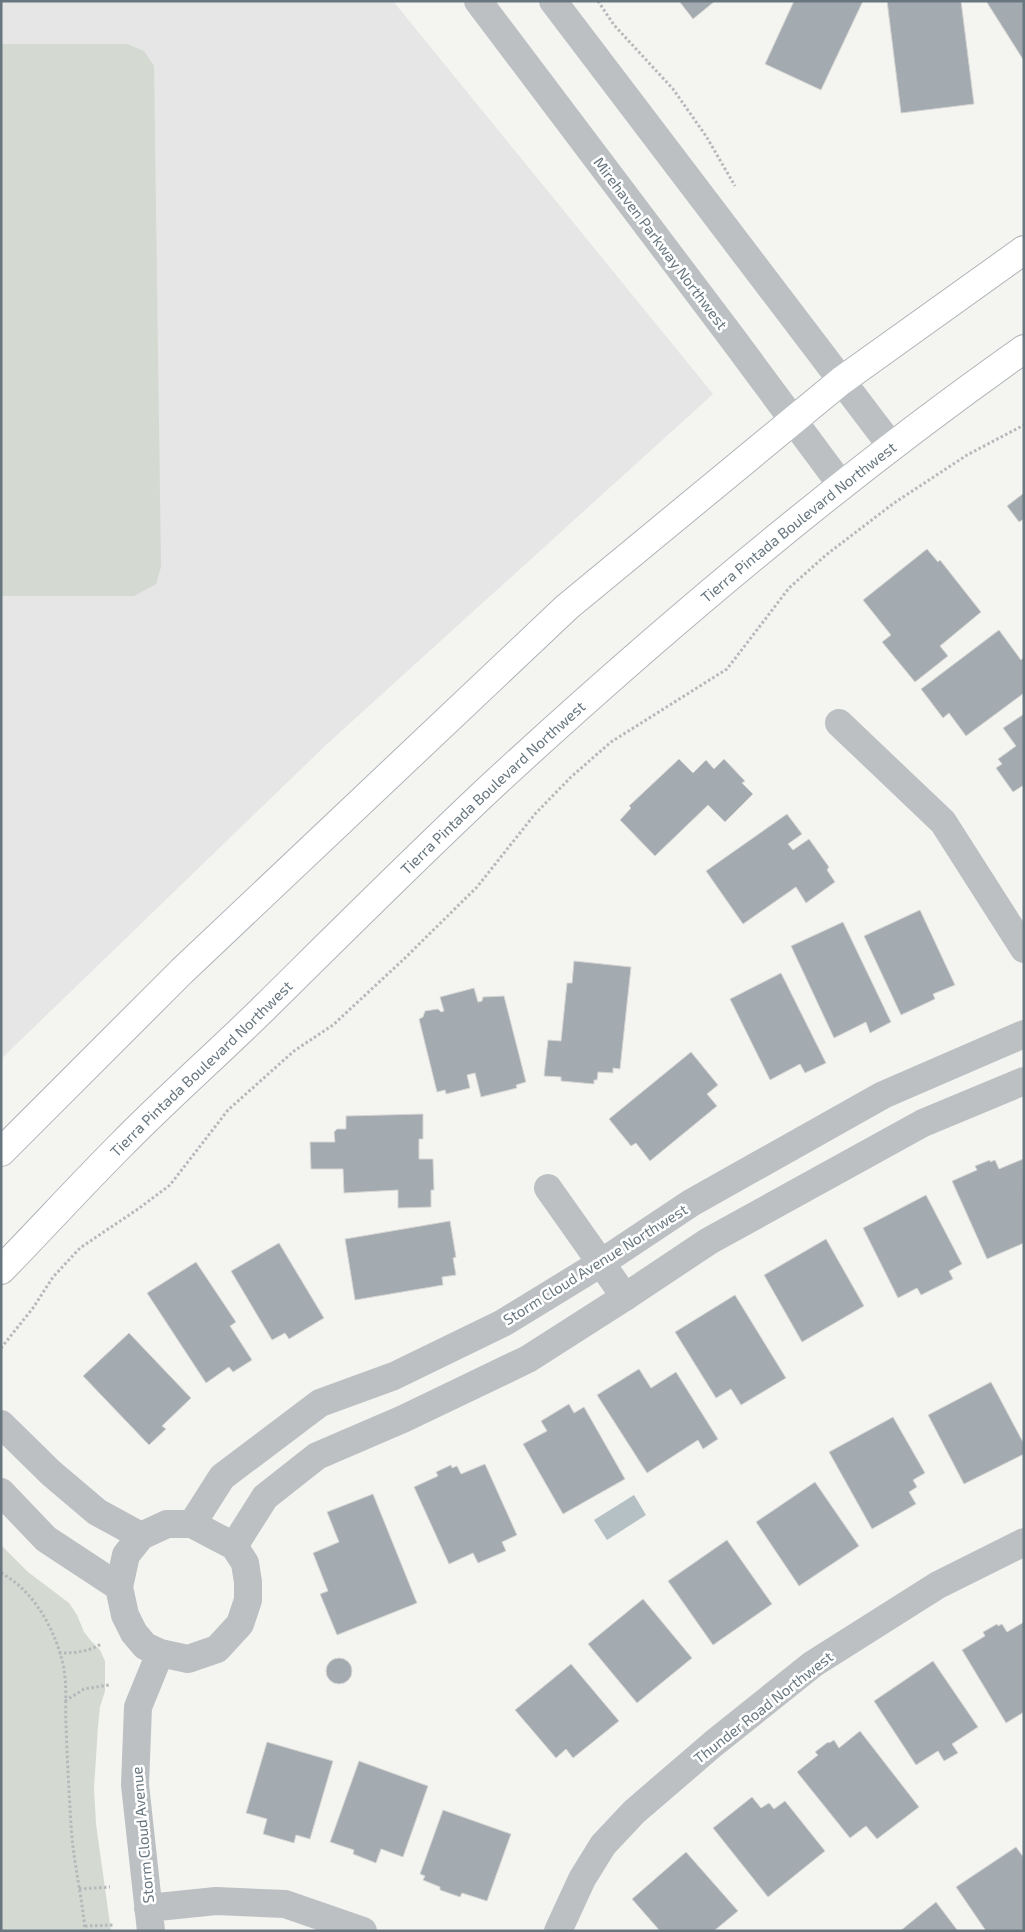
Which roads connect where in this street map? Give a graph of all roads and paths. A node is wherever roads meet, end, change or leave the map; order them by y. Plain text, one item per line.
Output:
1 (478, 1) edge
2 (553, 1) edge
3 (598, 1) edge
4 (736, 187) dead end
5 (1024, 250) edge
6 (1024, 349) edge
7 (841, 381) junction
8 (793, 420) junction
9 (1024, 425) edge
10 (892, 447) junction
11 (842, 486) junction
12 (839, 723) dead end
13 (1024, 949) edge
14 (1024, 1034) edge
15 (1024, 1081) edge
16 (1, 1152) edge
17 (548, 1188) dead end
18 (601, 1263) junction
19 (1, 1270) edge
20 (625, 1297) junction
21 (1, 1348) edge
22 (1, 1424) edge
23 (1, 1492) edge
24 (192, 1524) junction
25 (141, 1536) junction
26 (1024, 1542) edge
27 (234, 1546) junction
28 (1, 1573) edge
29 (119, 1587) junction
30 (101, 1644) dead end
31 (58, 1652) junction
32 (160, 1653) junction
33 (110, 1685) dead end
34 (65, 1701) junction
35 (110, 1887) dead end
36 (79, 1889) junction
37 (149, 1920) edge
38 (114, 1925) dead end
39 (85, 1929) edge
40 (363, 1931) edge
41 (558, 1931) edge

1 - 8 street, Mirehaven Parkway Northwest
2 - 7 street
3 - 4 path
5 - 7 main road
6 - 10 main road, Tierra Pintada Boulevard Northwest
7 - 8 main road
7 - 10 street
8 - 11 street, Mirehaven Parkway Northwest
8 - 16 main road
9 - 21 path
10 - 11 main road, Tierra Pintada Boulevard Northwest
11 - 19 main road, Tierra Pintada Boulevard Northwest
12 - 13 street
14 - 18 street, Storm Cloud Avenue Northwest
15 - 20 street
17 - 18 street
18 - 20 street
18 - 24 street, Storm Cloud Avenue Northwest
20 - 27 street
22 - 25 street
23 - 29 street
24 - 25 street
24 - 27 street
25 - 29 street
26 - 41 street, Thunder Road Northwest
27 - 32 street
28 - 31 path
29 - 32 street
30 - 31 path
31 - 34 path
32 - 37 street, Storm Cloud Avenue
33 - 34 path
34 - 36 path
35 - 36 path
36 - 39 path
37 - 40 street
38 - 39 path

